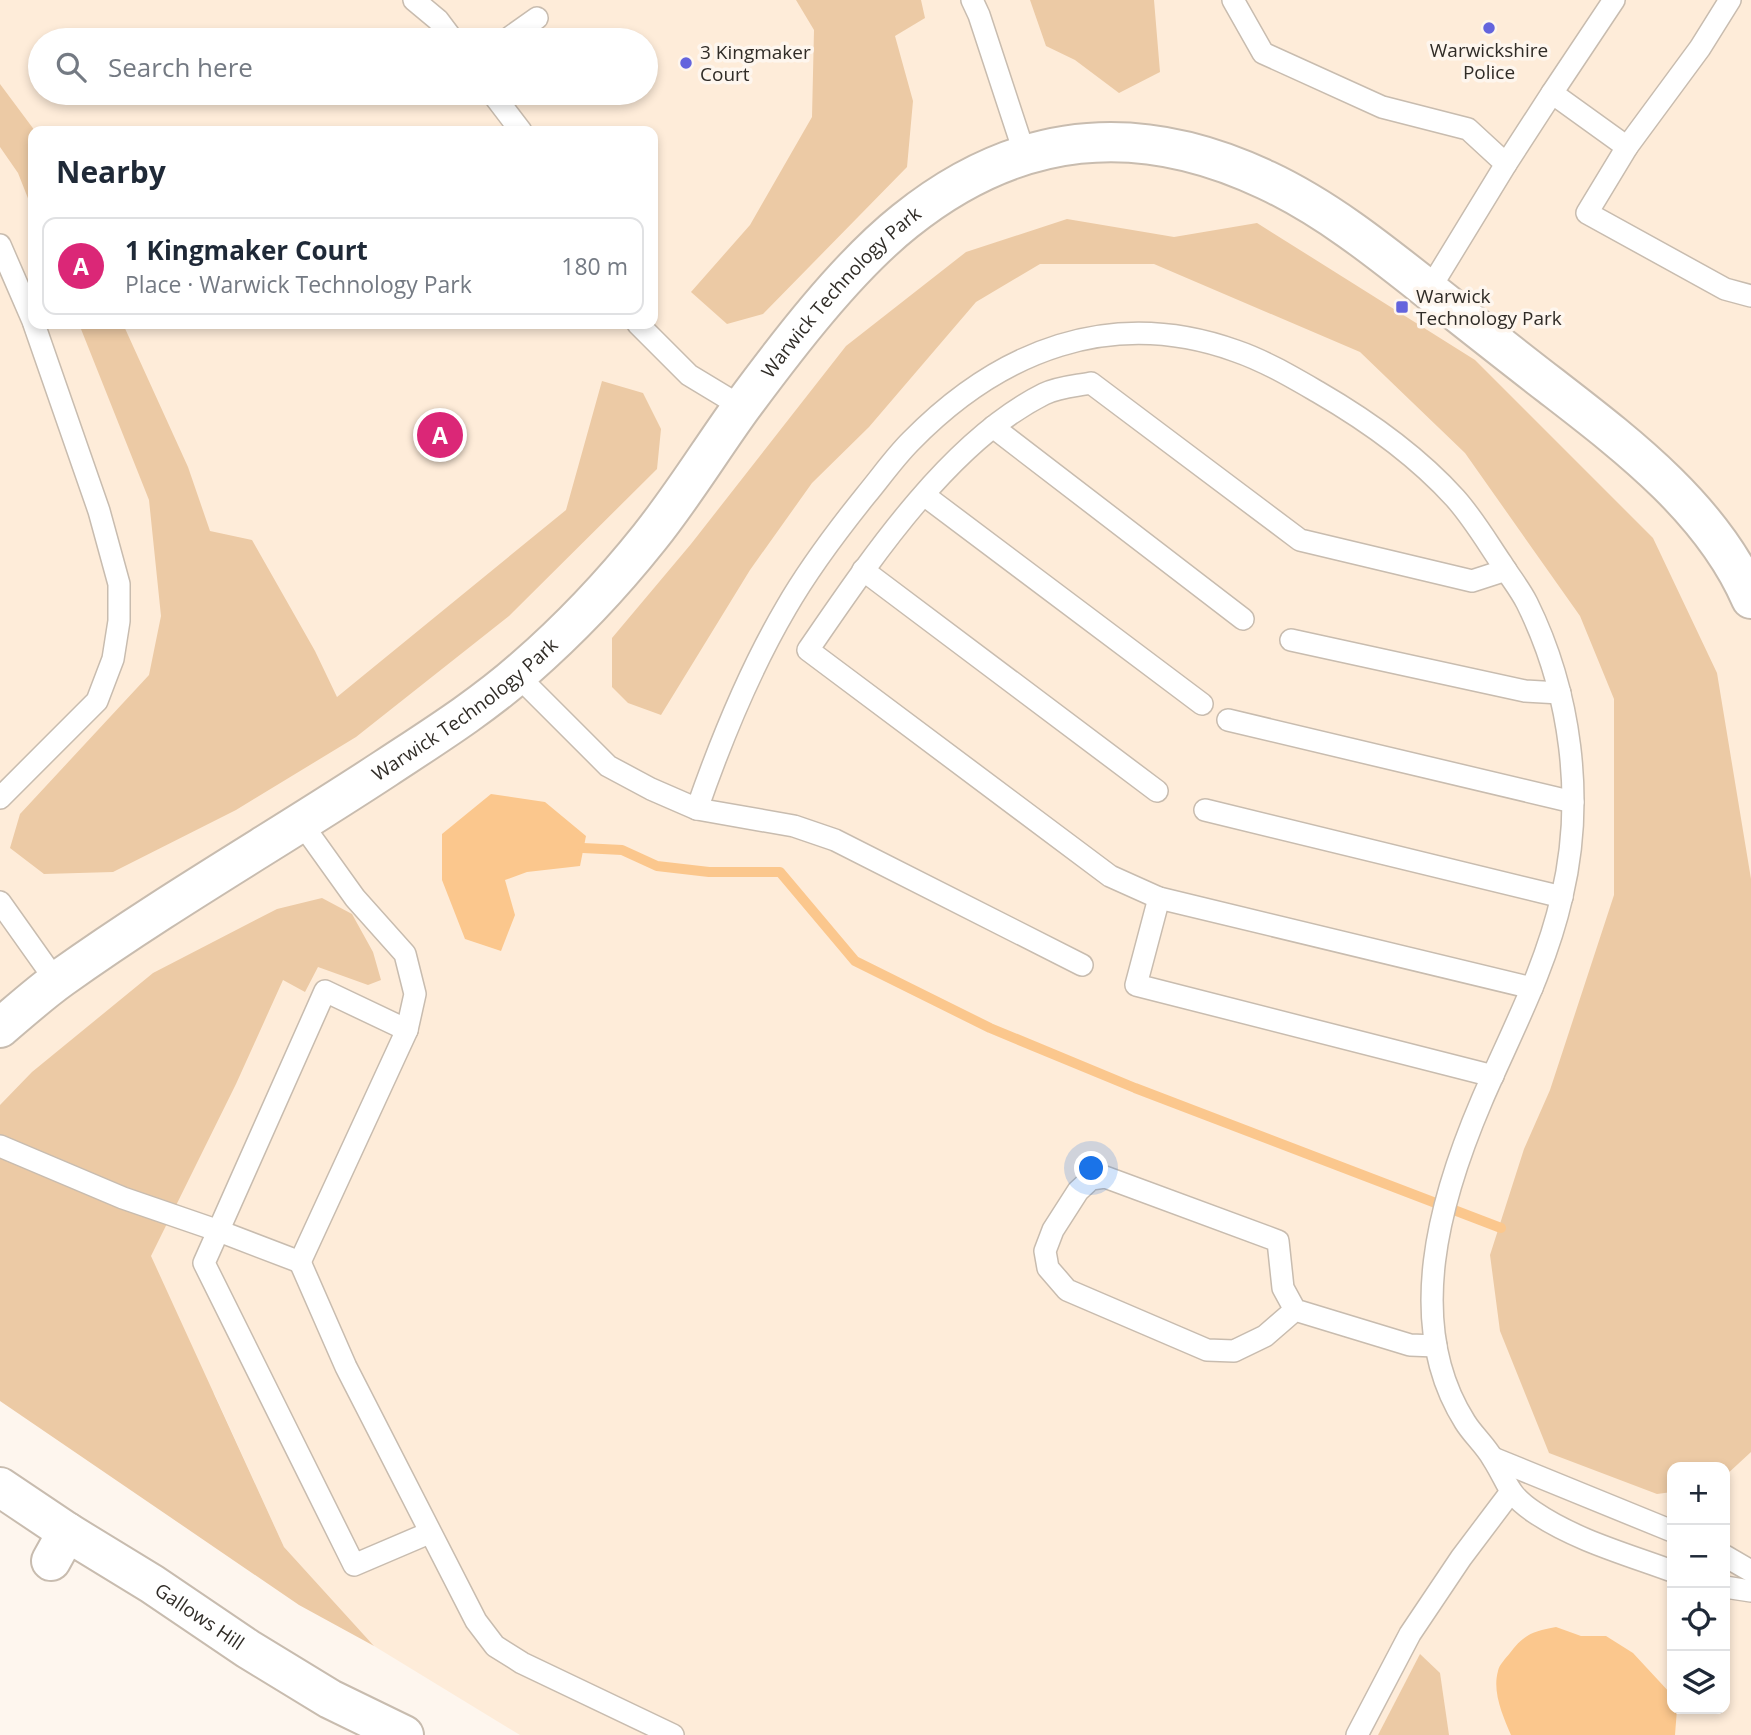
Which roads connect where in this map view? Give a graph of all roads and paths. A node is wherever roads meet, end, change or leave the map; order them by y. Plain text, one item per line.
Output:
1 (414, 0) edge
2 (972, 0) edge
3 (1233, 0) edge
4 (1614, 0) edge
5 (1730, 0) edge
6 (537, 18) dead end
7 (444, 28) edge
8 (523, 28) edge
9 (1552, 93) junction
10 (501, 105) edge
11 (517, 126) edge
12 (1627, 147) junction
13 (1025, 155) junction
14 (1506, 164) junction
15 (0, 245) edge
16 (1429, 290) junction
17 (1751, 296) edge
18 (28, 308) edge
19 (36, 329) edge
20 (643, 329) edge
21 (742, 407) junction
22 (993, 427) junction
23 (924, 495) junction
24 (863, 570) junction
25 (1506, 570) junction
26 (1751, 599) edge
27 (1243, 619) dead end
28 (1291, 640) dead end
29 (517, 675) junction
30 (1560, 693) junction
31 (1202, 704) dead end
32 (1228, 720) dead end
33 (1157, 791) dead end
34 (0, 798) edge
35 (1573, 802) junction
36 (697, 809) junction
37 (1205, 810) dead end
38 (302, 824) junction
39 (1562, 897) junction
40 (1159, 898) junction
41 (0, 902) edge
42 (1082, 965) dead end
43 (56, 981) junction
44 (1532, 988) junction
45 (0, 1028) edge
46 (407, 1030) junction
47 (1493, 1076) junction
48 (0, 1146) edge
49 (219, 1230) junction
50 (300, 1262) junction
51 (1295, 1310) junction
52 (1436, 1346) junction
53 (1493, 1458) junction
54 (0, 1487) edge
55 (1510, 1493) junction
56 (1667, 1529) edge
57 (429, 1533) junction
58 (1730, 1559) edge
59 (1667, 1569) edge
60 (1751, 1571) edge
61 (1730, 1588) edge
62 (1751, 1591) edge
63 (404, 1735) edge
64 (673, 1735) edge
65 (1357, 1735) edge

1 - 7 lane
2 - 13 lane
3 - 14 lane
4 - 9 lane
5 - 12 lane
6 - 8 lane
9 - 12 lane
9 - 14 lane
10 - 11 lane
12 - 17 lane
13 - 16 street, Warwick Technology Park
13 - 21 street, Warwick Technology Park
14 - 16 lane
15 - 18 lane
16 - 26 street, Warwick Technology Park
19 - 34 lane
20 - 21 lane
21 - 29 street, Warwick Technology Park
22 - 23 lane
22 - 25 lane
22 - 27 lane
23 - 24 lane
23 - 31 lane
24 - 33 lane
24 - 40 lane
25 - 30 lane
25 - 36 lane
28 - 30 lane
29 - 36 lane
29 - 38 street, Warwick Technology Park
30 - 35 lane
32 - 35 lane
35 - 39 lane
36 - 42 lane
37 - 39 lane
38 - 43 street, Warwick Technology Park
38 - 46 lane
39 - 44 lane
40 - 44 lane
40 - 47 lane
41 - 43 lane
43 - 45 street, Warwick Technology Park
44 - 47 lane
46 - 49 lane
46 - 50 lane
47 - 52 lane
48 - 49 lane
49 - 50 lane
49 - 57 lane
50 - 57 lane
51 - 51 lane
51 - 52 lane
52 - 53 lane
53 - 55 lane
53 - 56 lane
54 - 63 street, Gallows Hill
55 - 59 lane
55 - 65 lane
57 - 64 lane
58 - 60 lane
61 - 62 lane

